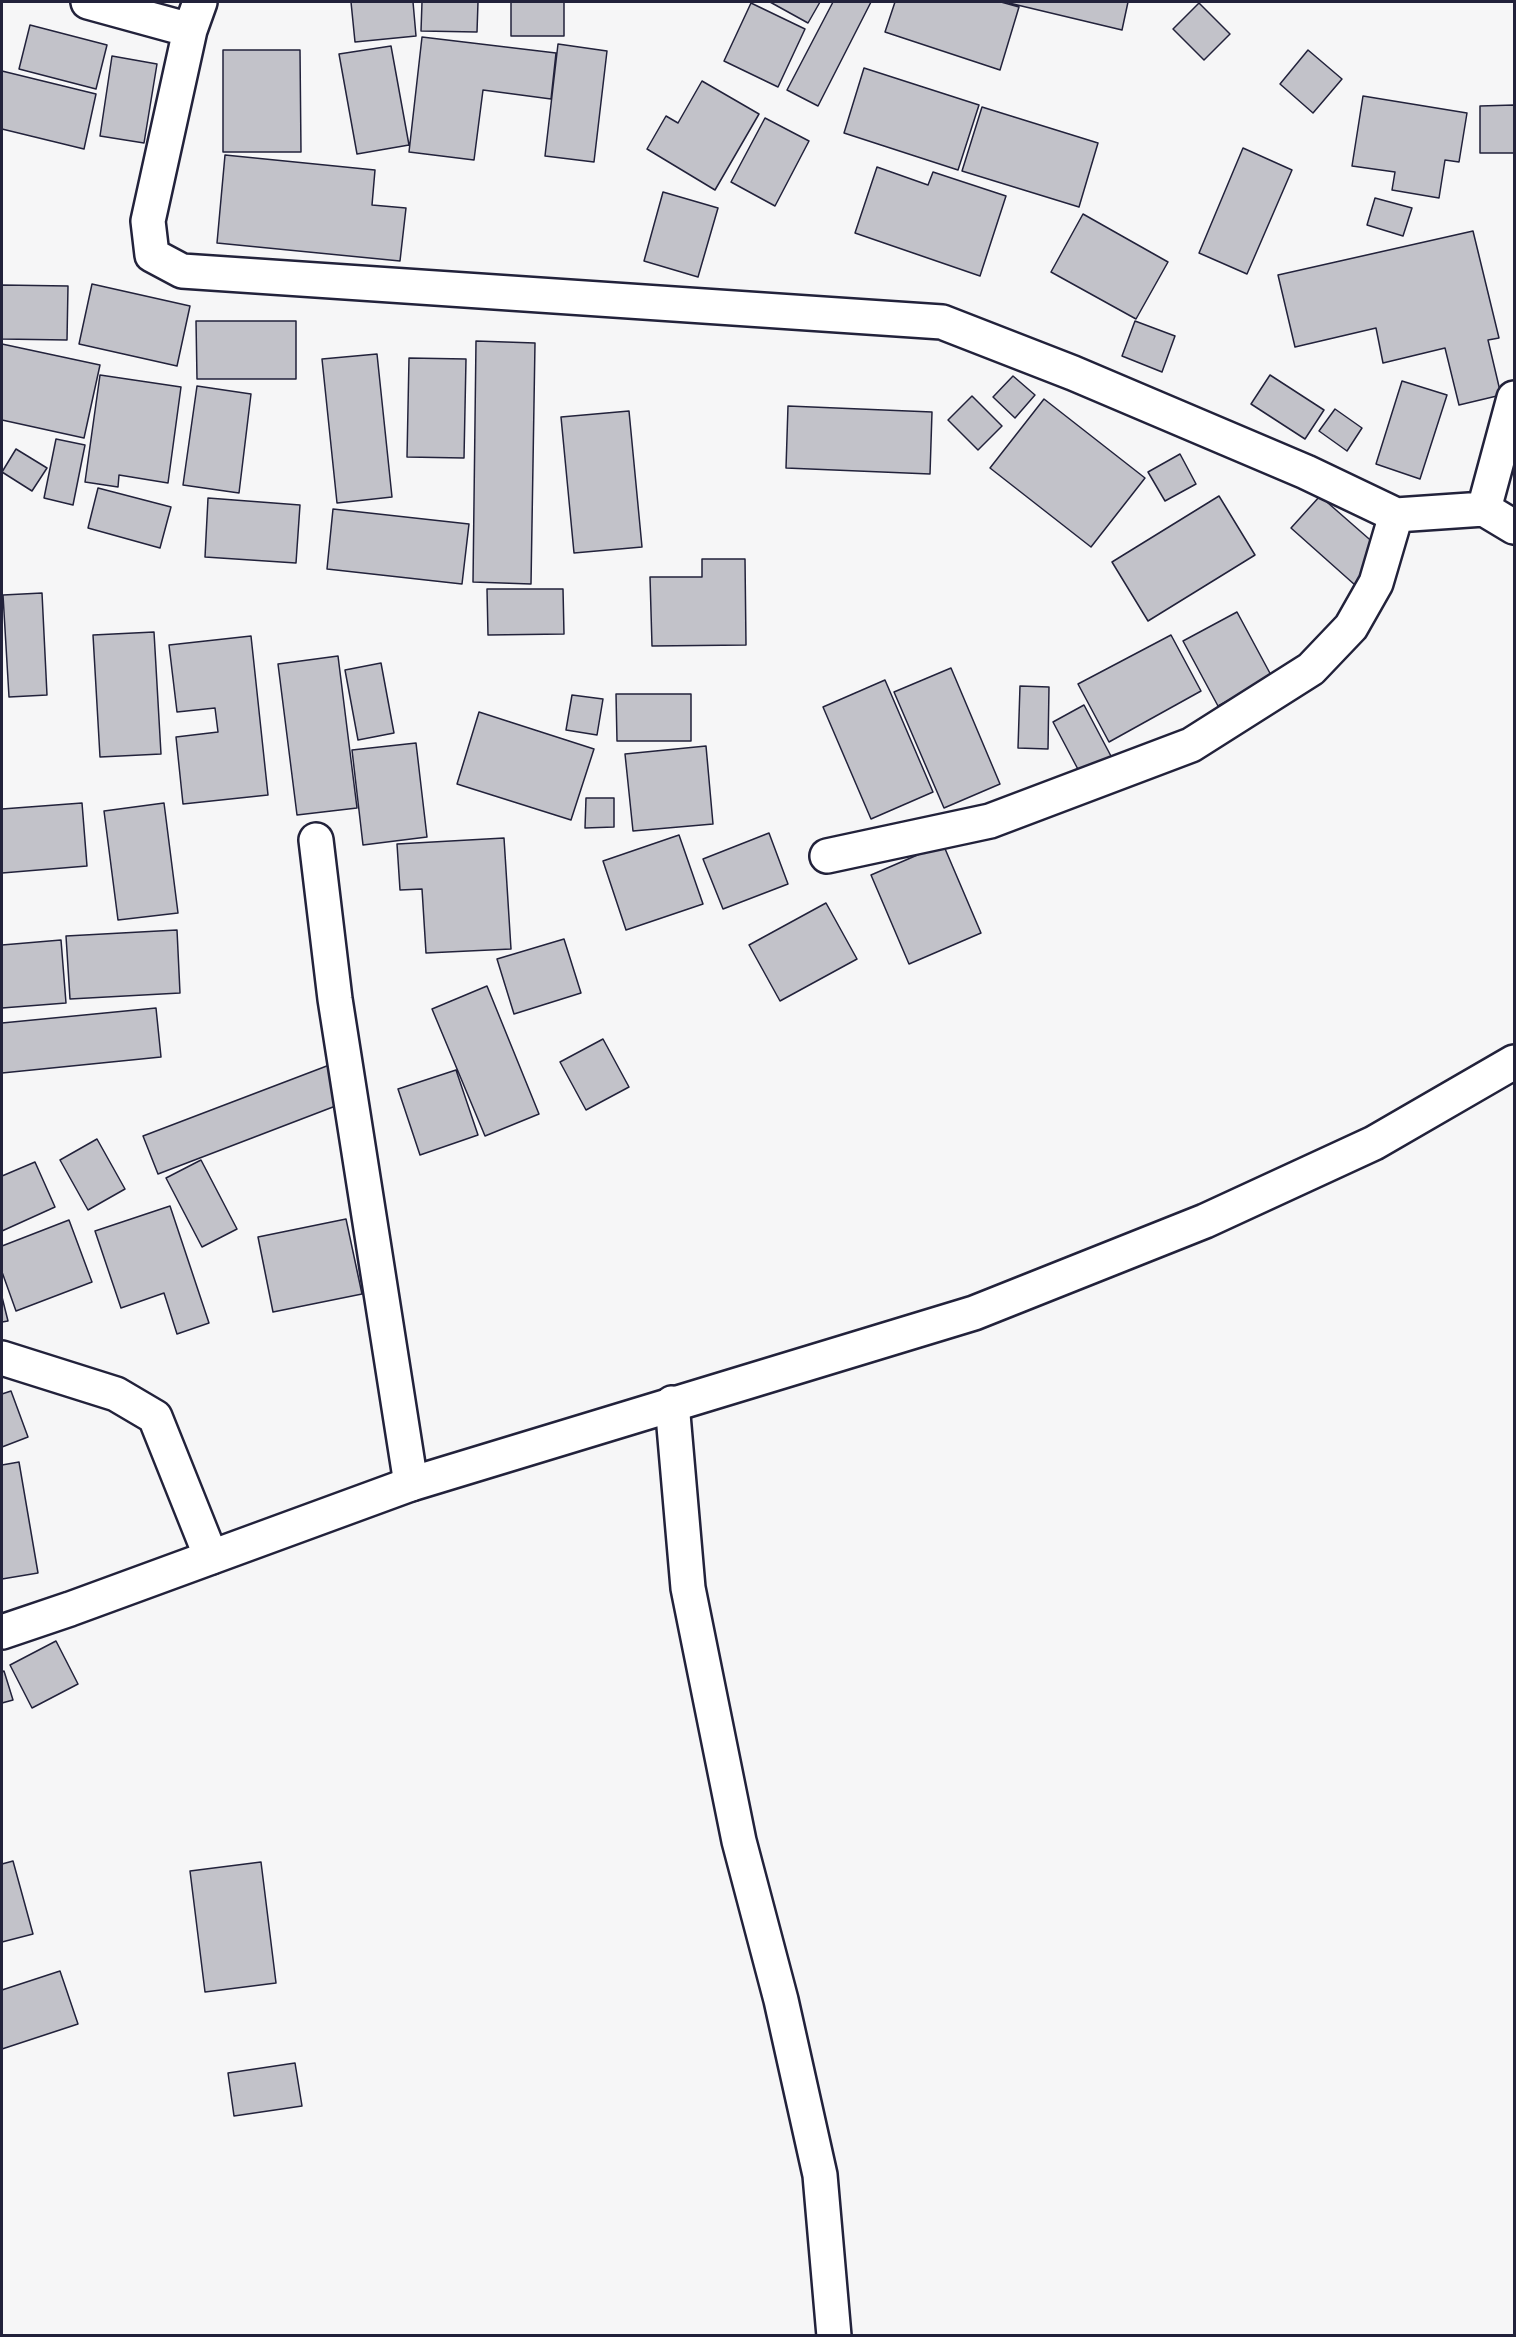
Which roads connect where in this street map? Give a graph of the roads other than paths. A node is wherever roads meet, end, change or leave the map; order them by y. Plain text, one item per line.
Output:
1 (88, 2) edge
2 (195, 16) edge
3 (1515, 398) edge
4 (1484, 509) junction
5 (1396, 515) junction
6 (1515, 527) edge
7 (316, 840) dead end
8 (826, 856) dead end
9 (1515, 1062) edge
10 (2, 1358) edge
11 (672, 1403) junction
12 (411, 1484) junction
13 (211, 1557) junction
14 (2, 1632) edge
15 (834, 2336) edge

1 - 2 street
2 - 5 street
3 - 4 street
4 - 5 street
4 - 6 street
5 - 8 street
7 - 12 street
9 - 11 street
10 - 13 street
11 - 12 street
11 - 15 street
12 - 13 street
13 - 14 street

